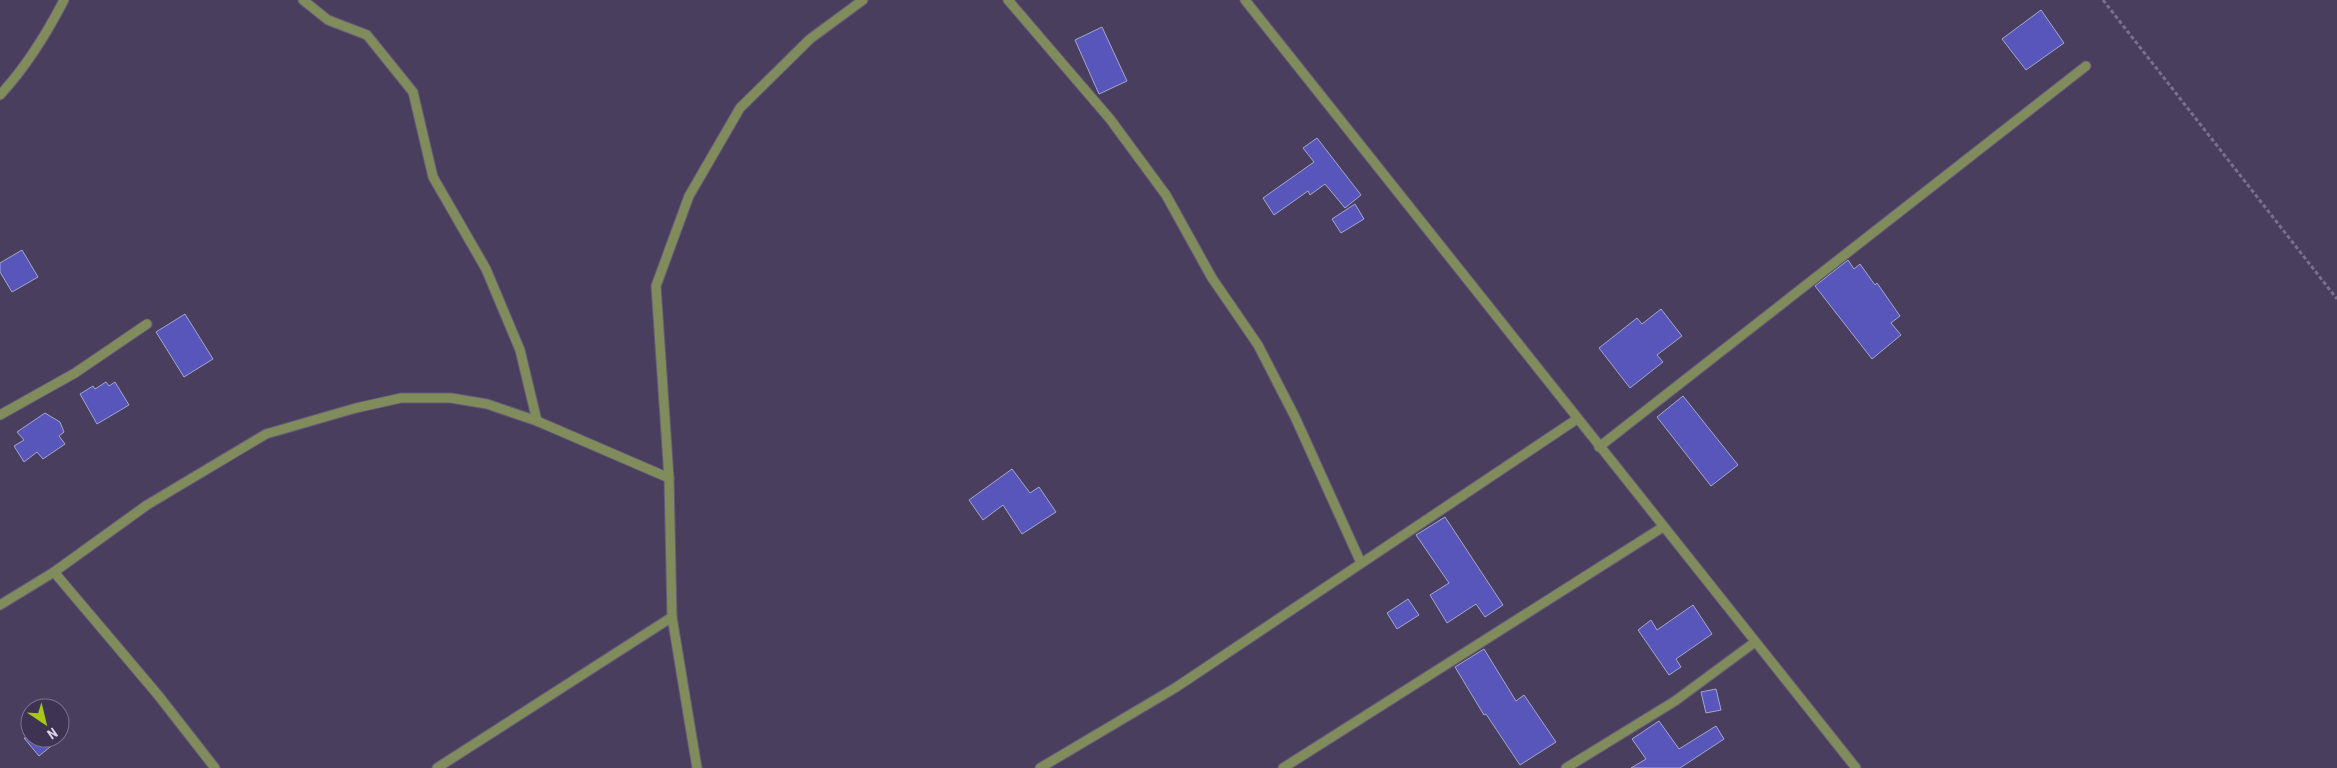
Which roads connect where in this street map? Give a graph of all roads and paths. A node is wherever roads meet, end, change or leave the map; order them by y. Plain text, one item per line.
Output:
1 (64, 0) edge
2 (303, 0) edge
3 (863, 0) edge
4 (1008, 0) edge
5 (1245, 0) edge
6 (2103, 0) edge
7 (2086, 66) dead end
8 (0, 95) edge
9 (2337, 299) edge
10 (147, 324) dead end
11 (0, 415) edge
12 (1577, 419) junction
13 (537, 421) junction
14 (1599, 447) junction
15 (669, 478) junction
16 (1663, 527) junction
17 (1361, 563) junction
18 (54, 572) junction
19 (0, 605) edge
20 (672, 617) junction
21 (1755, 642) junction
22 (215, 768) edge
23 (437, 768) edge
24 (697, 768) edge
25 (1040, 768) edge
26 (1283, 768) edge
27 (1566, 768) edge
28 (1856, 768) edge

1 - 8 street
2 - 13 street
3 - 15 street
4 - 17 street
5 - 12 street
6 - 9 path
7 - 14 street
10 - 11 street
12 - 14 street
12 - 17 street
13 - 15 street
13 - 18 street
14 - 16 street
15 - 20 street
16 - 21 street
16 - 26 street
17 - 25 street
18 - 19 street
18 - 22 street
20 - 23 street
20 - 24 street
21 - 27 street
21 - 28 street

